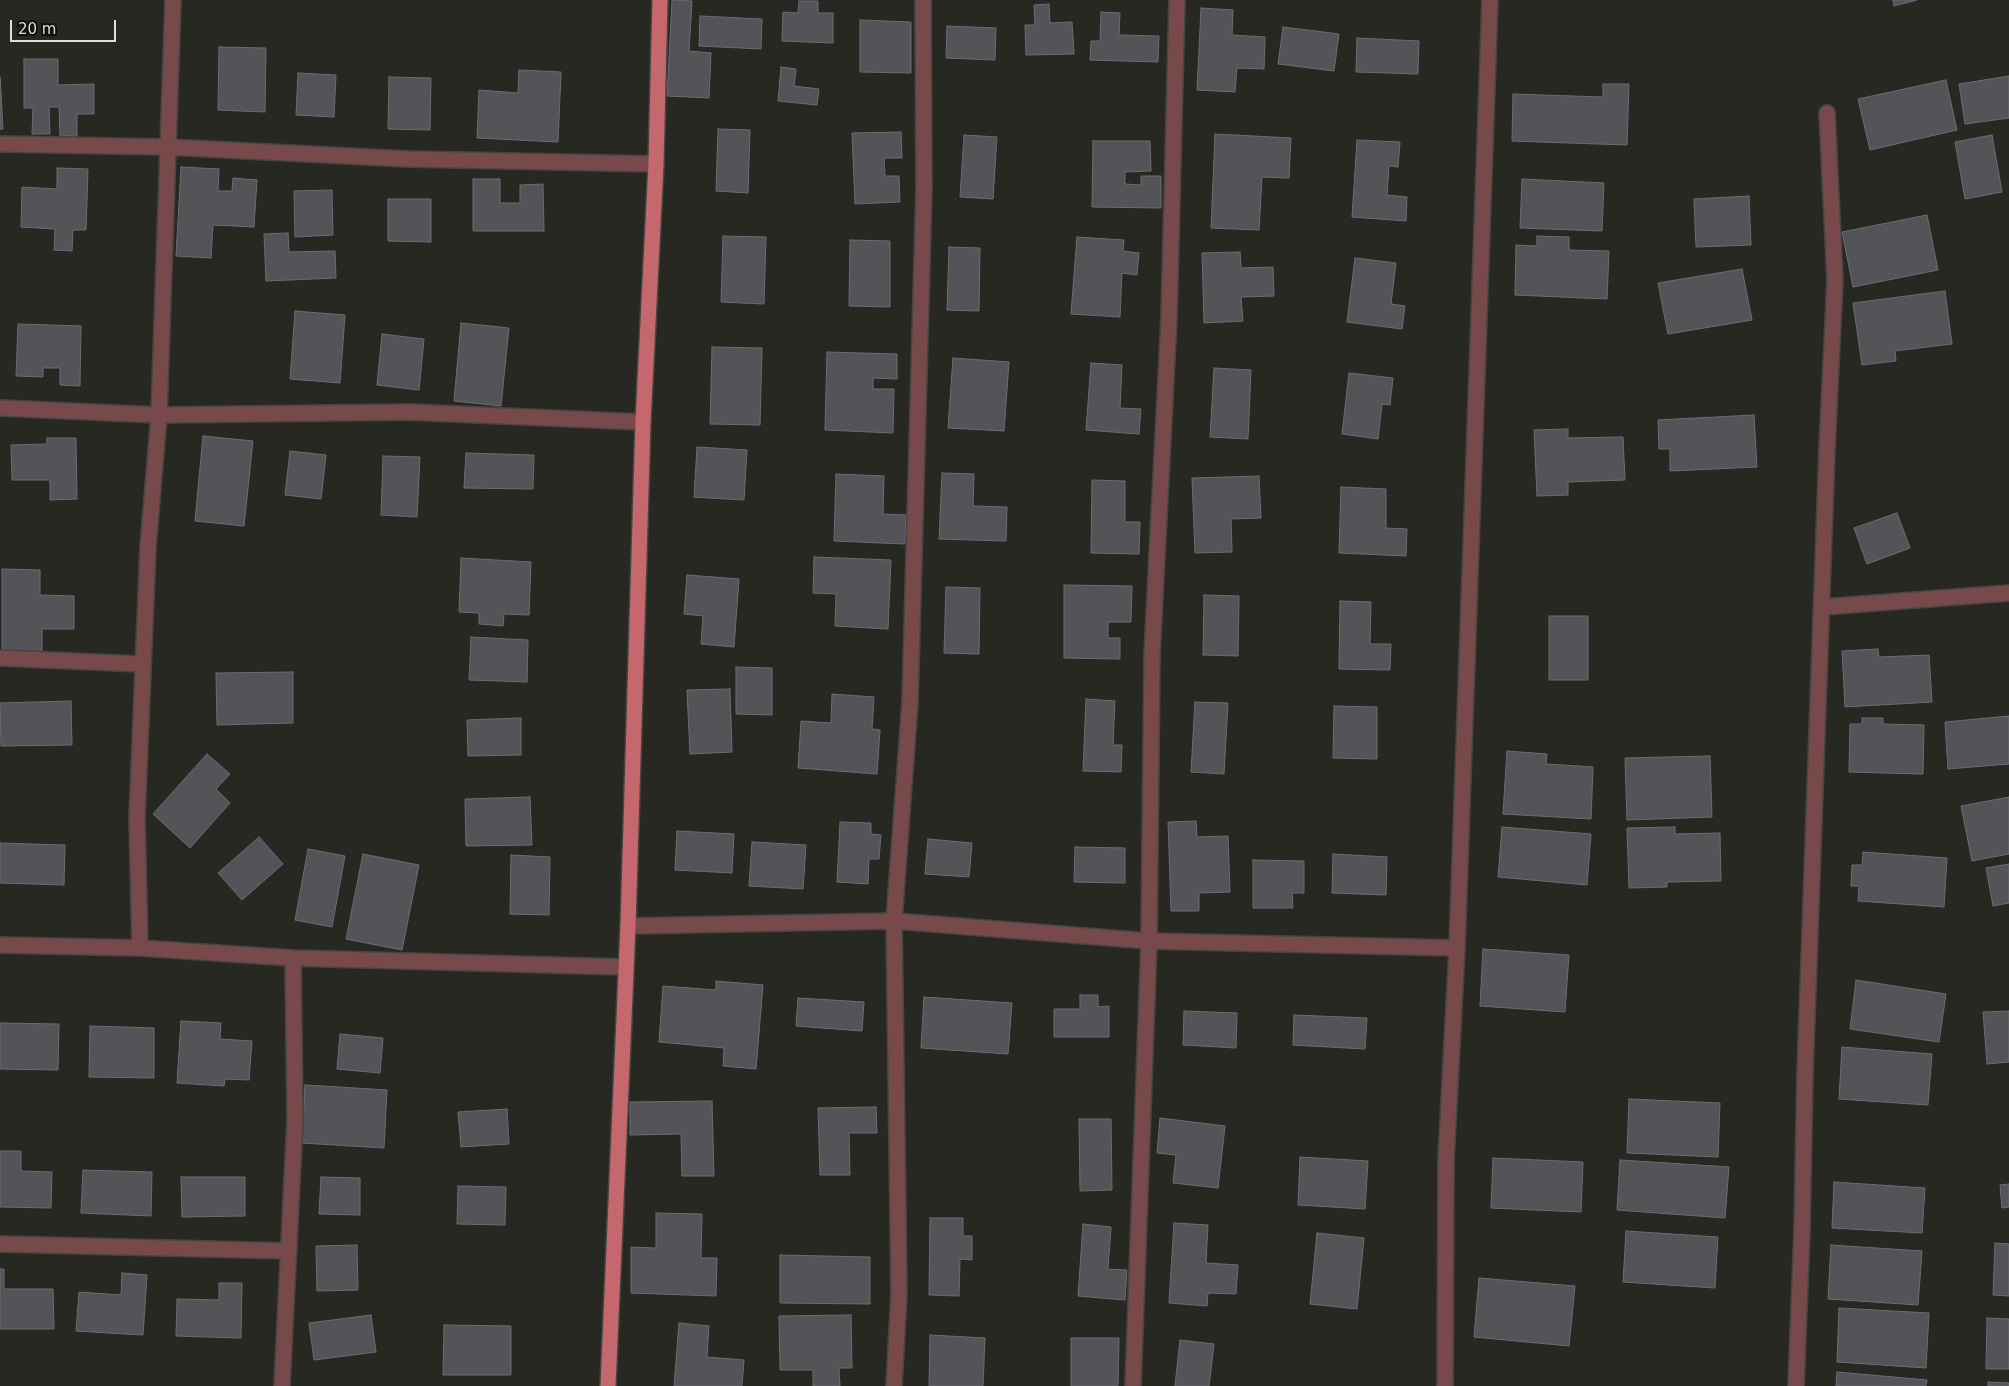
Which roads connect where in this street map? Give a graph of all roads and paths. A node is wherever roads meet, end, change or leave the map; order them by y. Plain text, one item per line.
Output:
1 (172, 0) edge
2 (660, 0) edge
3 (923, 0) edge
4 (1177, 0) edge
5 (1490, 0) edge
6 (1827, 113) dead end
7 (0, 144) edge
8 (167, 147) junction
9 (656, 164) junction
10 (0, 408) edge
11 (159, 415) junction
12 (643, 422) junction
13 (2009, 593) edge
14 (1822, 607) junction
15 (0, 658) edge
16 (143, 664) junction
17 (894, 921) junction
18 (628, 926) junction
19 (1149, 941) junction
20 (0, 945) edge
21 (140, 948) junction
22 (1457, 948) junction
23 (293, 958) junction
24 (624, 967) junction
25 (0, 1244) edge
26 (289, 1251) junction
27 (282, 1386) edge
28 (608, 1386) edge
29 (894, 1386) edge
30 (1133, 1386) edge
31 (1445, 1386) edge
32 (1796, 1386) edge

1 - 8 street
2 - 9 main road
3 - 17 street
4 - 19 street
5 - 22 street
6 - 14 street
7 - 8 street
8 - 9 street
8 - 11 street
9 - 12 main road
10 - 11 street
11 - 12 street
11 - 16 street
12 - 18 main road
13 - 14 street
14 - 32 street
15 - 16 street
16 - 21 street
17 - 18 street
17 - 19 street
17 - 29 street
18 - 24 main road
19 - 22 street
19 - 30 street
20 - 21 street
21 - 23 street
22 - 31 street
23 - 24 street
23 - 26 street
24 - 28 main road
25 - 26 street
26 - 27 street

